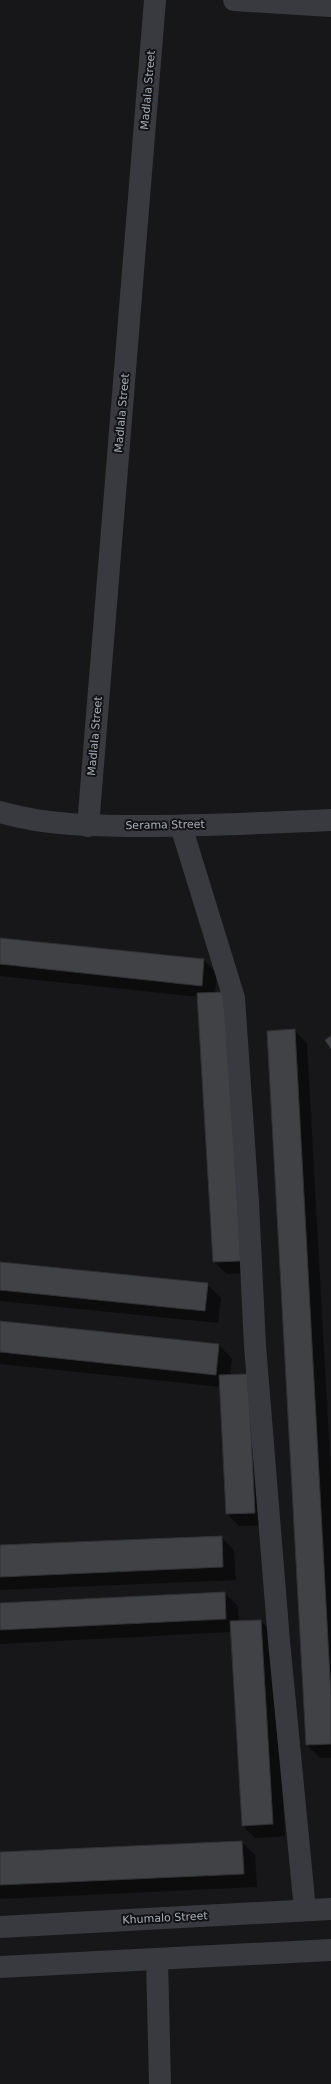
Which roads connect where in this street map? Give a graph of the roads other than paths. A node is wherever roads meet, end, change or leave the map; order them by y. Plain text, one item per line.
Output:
1 (155, 0) edge
2 (234, 0) edge
3 (331, 6) edge
4 (0, 812) edge
5 (331, 820) edge
6 (88, 826) junction
7 (181, 826) junction
8 (331, 1909) edge
9 (305, 1910) junction
10 (0, 1927) edge
11 (331, 1950) edge
12 (157, 1959) junction
13 (0, 1967) edge
14 (160, 2084) edge

1 - 6 street, Madlala Street
2 - 3 street
4 - 6 street, Serama Street
5 - 7 street, Serama Street
6 - 7 street, Serama Street
7 - 9 street
8 - 9 street, Khumalo Street
9 - 10 street, Khumalo Street
11 - 12 street
12 - 13 street
12 - 14 street

